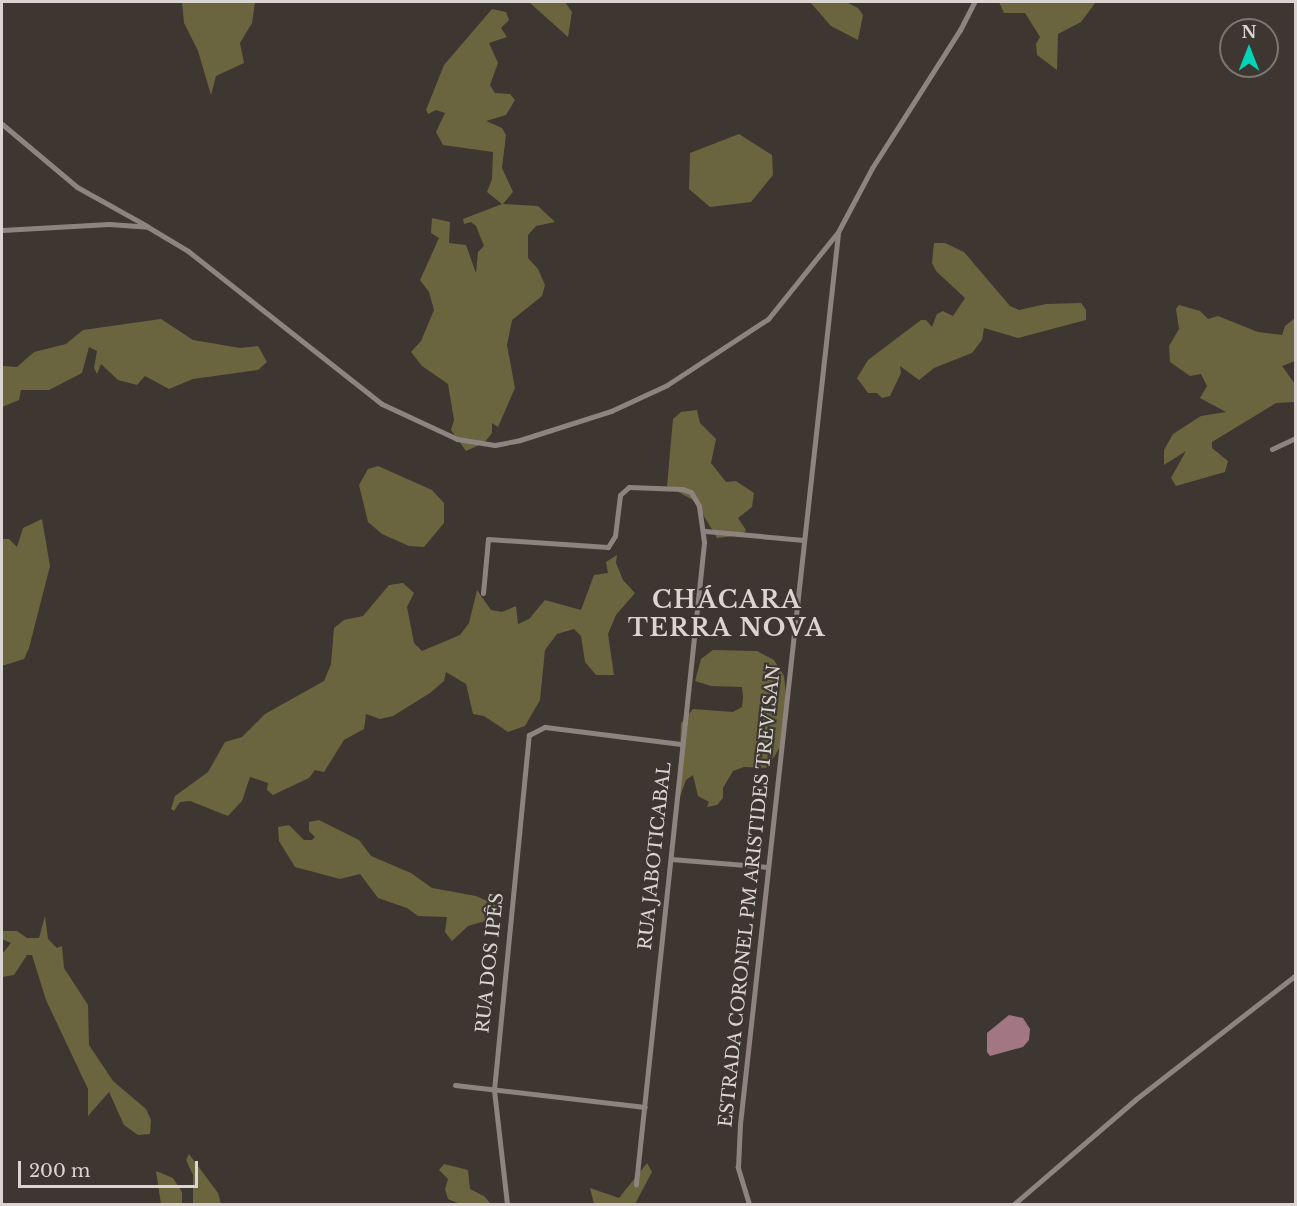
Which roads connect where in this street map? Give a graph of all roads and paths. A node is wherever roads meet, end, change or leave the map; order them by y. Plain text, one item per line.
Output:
1 (974, 2) edge
2 (2, 124) edge
3 (148, 226) junction
4 (2, 230) edge
5 (838, 232) junction
6 (1296, 438) edge
7 (1272, 449) dead end
8 (705, 531) junction
9 (804, 540) junction
10 (483, 593) dead end
11 (681, 744) junction
12 (671, 859) junction
13 (768, 867) junction
14 (1296, 975) edge
15 (454, 1085) dead end
16 (494, 1090) junction
17 (645, 1107) junction
18 (636, 1184) dead end
19 (507, 1204) edge
20 (749, 1204) edge
21 (1014, 1204) edge

1 - 5 street
2 - 3 street
3 - 4 street
3 - 5 street
5 - 9 street, ESTRADA CORONEL PM ARISTIDES TREVISAN
6 - 7 street
8 - 9 street
8 - 10 street
8 - 11 street, RUA JABOTICABAL
9 - 13 street, ESTRADA CORONEL PM ARISTIDES TREVISAN
11 - 12 street, RUA JABOTICABAL
11 - 16 street, RUA DOS IPÊS
12 - 13 street
12 - 17 street, RUA JABOTICABAL
13 - 20 street, ESTRADA CORONEL PM ARISTIDES TREVISAN
14 - 21 street
15 - 16 street
16 - 17 street
16 - 19 street, RUA DOS IPÊS
17 - 18 street, RUA JABOTICABAL

